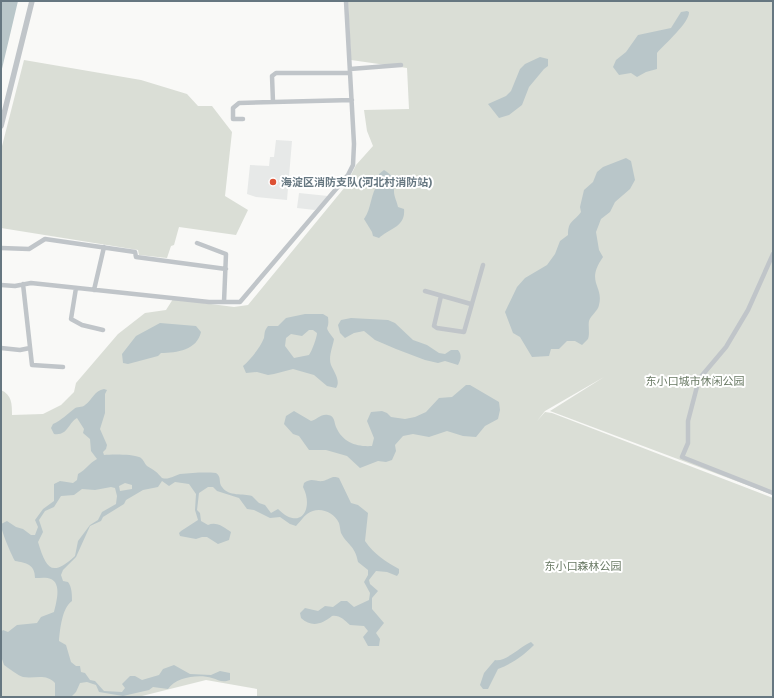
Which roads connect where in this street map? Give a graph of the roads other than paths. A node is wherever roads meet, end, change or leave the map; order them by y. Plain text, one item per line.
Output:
1 (32, 1) edge
2 (346, 1) edge
3 (401, 65) dead end
4 (350, 71) junction
5 (352, 100) junction
6 (273, 102) junction
7 (243, 119) dead end
8 (1, 126) edge
9 (197, 243) dead end
10 (104, 247) junction
11 (1, 248) edge
12 (773, 254) edge
13 (483, 265) dead end
14 (226, 269) junction
15 (22, 284) junction
16 (1, 285) edge
17 (76, 288) junction
18 (94, 290) junction
19 (425, 292) dead end
20 (441, 296) junction
21 (224, 302) junction
22 (471, 304) junction
23 (103, 330) dead end
24 (1, 348) edge
25 (30, 348) junction
26 (63, 367) dead end
27 (773, 493) edge

1 - 8 street
2 - 4 street
3 - 4 street
4 - 5 street
4 - 6 street
5 - 6 street
5 - 21 street
6 - 7 street
9 - 14 street
10 - 11 street
10 - 14 street
10 - 18 street
12 - 27 street
13 - 22 street
14 - 21 street
15 - 16 street
15 - 17 street
15 - 25 street
17 - 18 street
17 - 23 street
18 - 21 street
19 - 20 street
20 - 22 street
20 - 22 street
24 - 25 street
25 - 26 street

